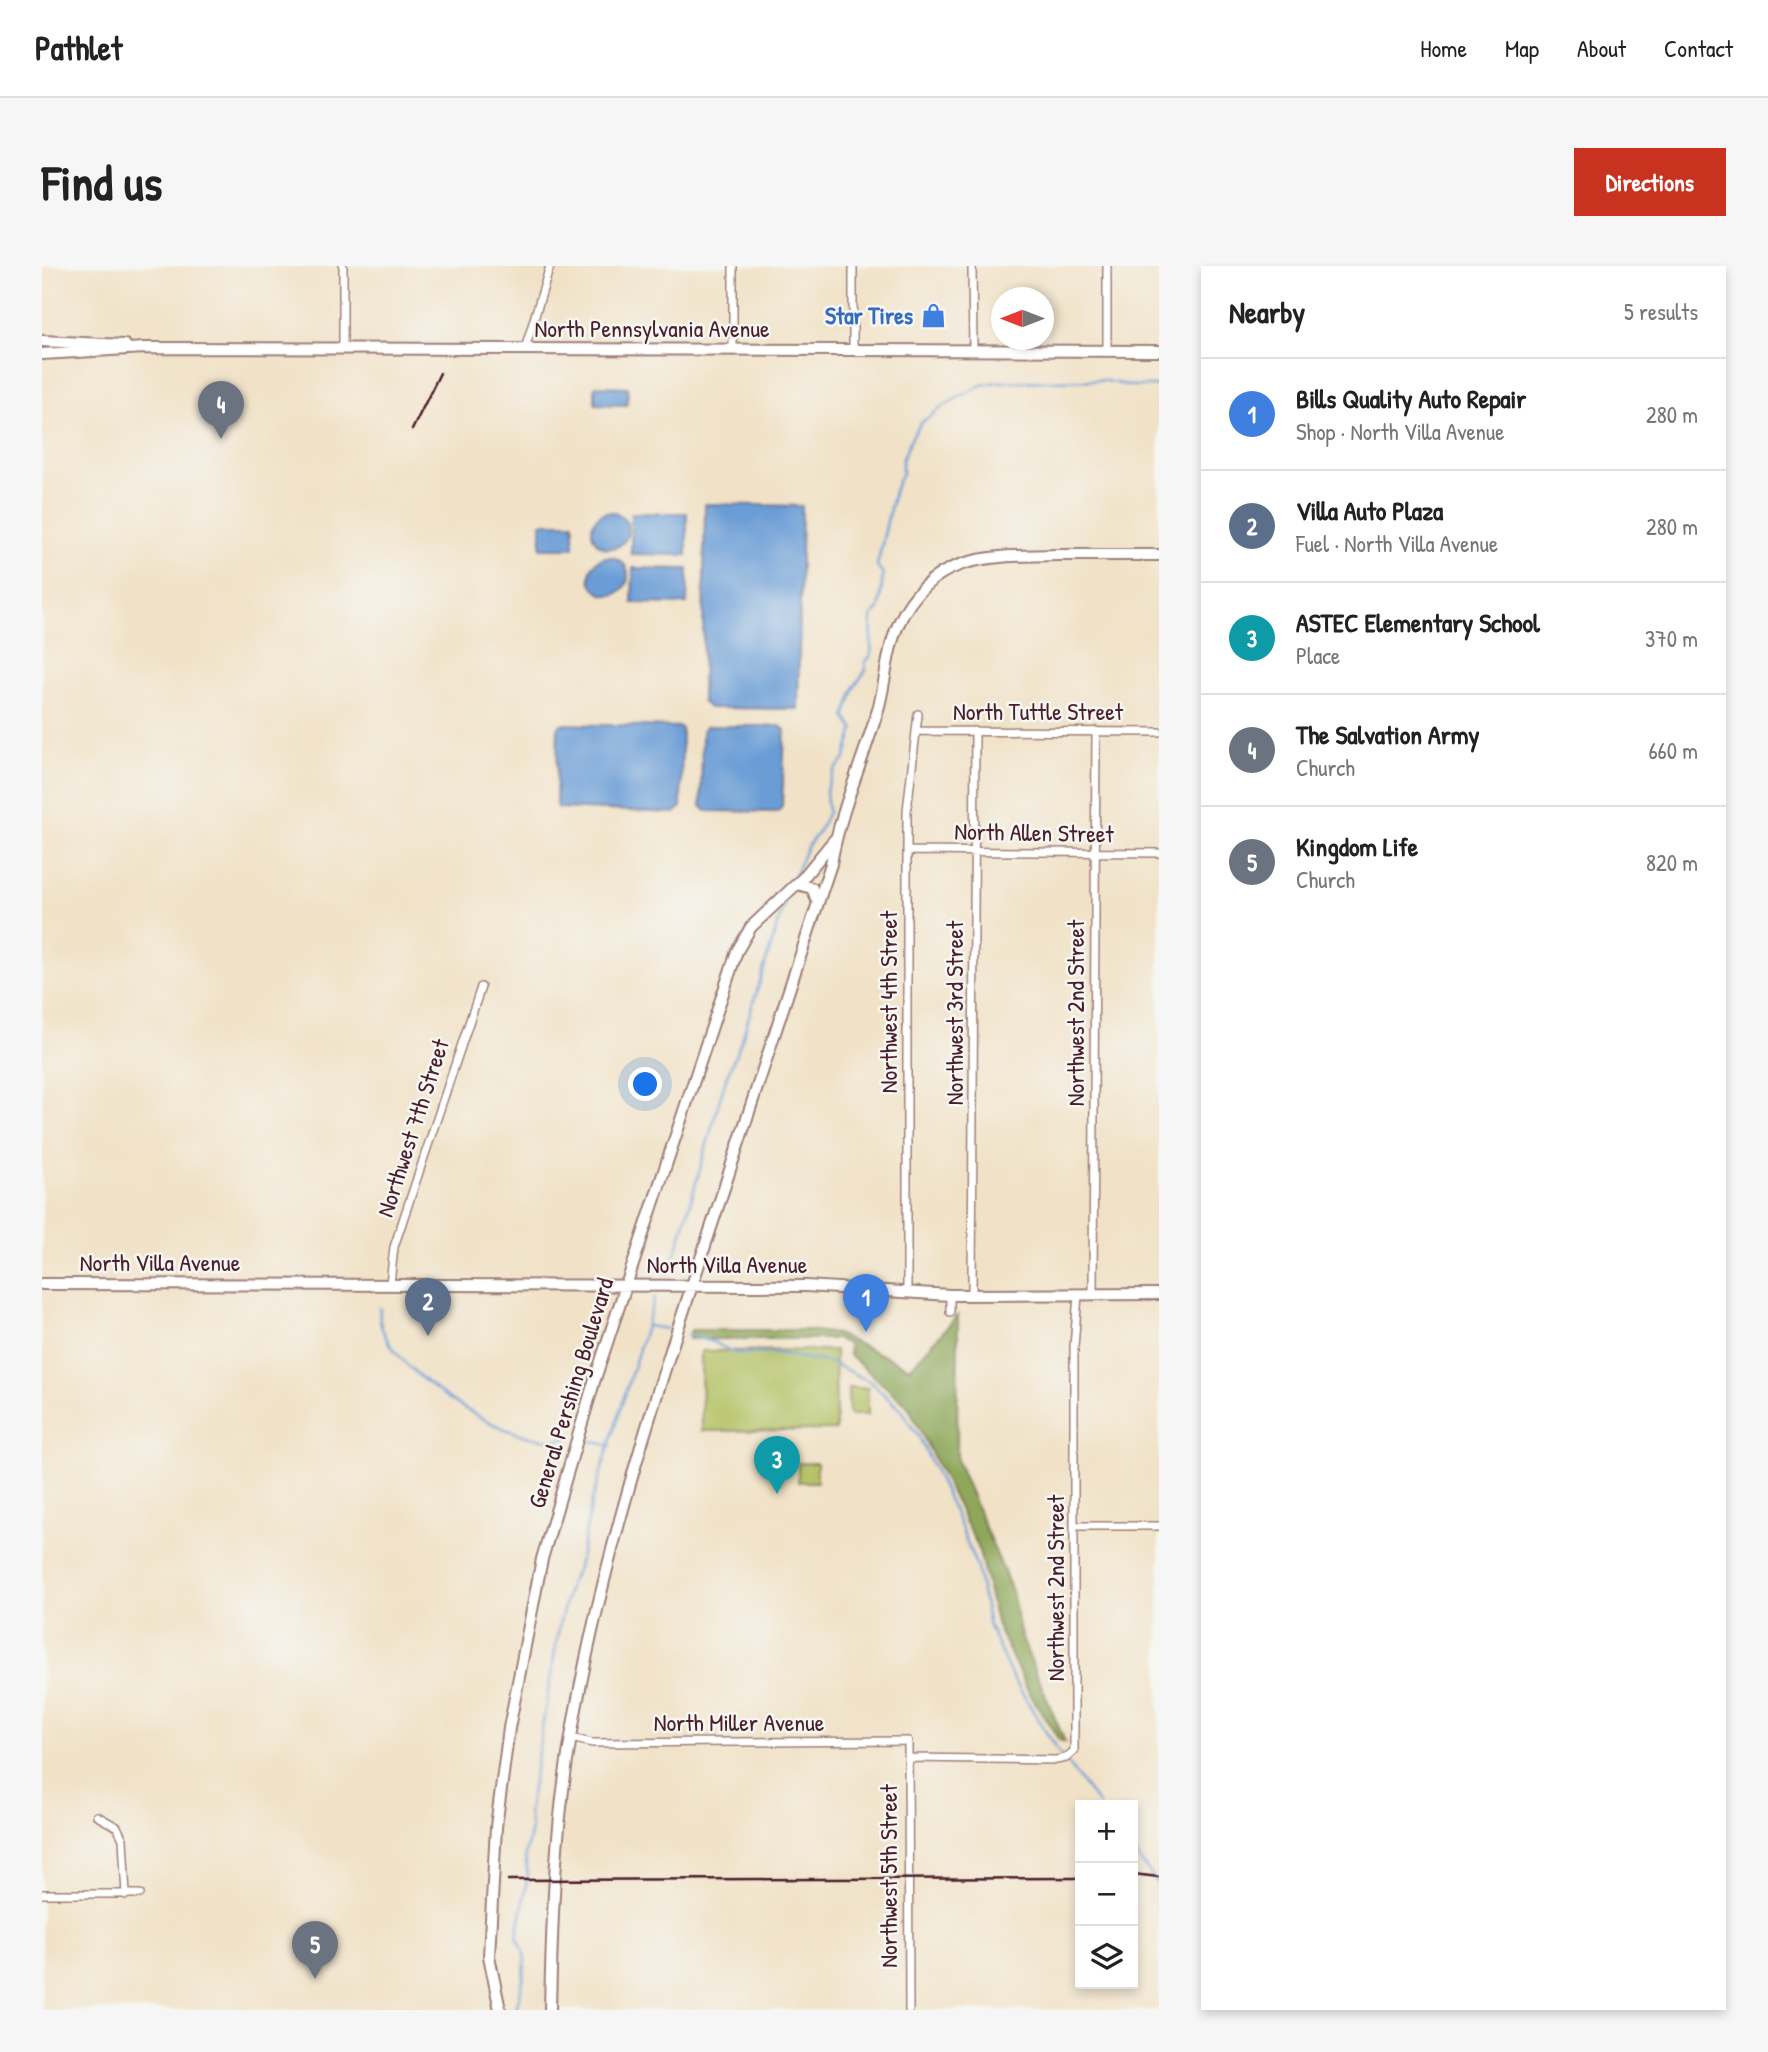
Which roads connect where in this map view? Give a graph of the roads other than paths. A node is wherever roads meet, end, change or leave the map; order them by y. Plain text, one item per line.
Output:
1 (343, 266) edge
2 (550, 266) edge
3 (733, 266) edge
4 (853, 266) edge
5 (972, 266) edge
6 (1107, 266) edge
7 (42, 341) edge
8 (145, 348) junction
9 (343, 348) junction
10 (524, 349) junction
11 (733, 350) junction
12 (853, 350) junction
13 (972, 351) junction
14 (1107, 351) junction
15 (1159, 351) edge
16 (42, 354) edge
17 (1159, 555) edge
18 (918, 714) dead end
19 (918, 731) junction
20 (975, 731) junction
21 (1096, 732) junction
22 (1159, 732) edge
23 (835, 838) junction
24 (908, 851) junction
25 (975, 852) junction
26 (1096, 853) junction
27 (1159, 853) edge
28 (797, 884) junction
29 (818, 903) junction
30 (481, 987) dead end
31 (42, 1284) edge
32 (390, 1284) junction
33 (626, 1286) junction
34 (692, 1286) junction
35 (907, 1291) junction
36 (1159, 1294) edge
37 (950, 1295) junction
38 (1078, 1295) junction
39 (1093, 1295) junction
40 (972, 1296) junction
41 (950, 1312) dead end
42 (1076, 1526) junction
43 (1159, 1526) edge
44 (571, 1738) junction
45 (908, 1741) joint
46 (908, 1758) junction
47 (97, 1816) dead end
48 (42, 1894) edge
49 (141, 1894) dead end
50 (126, 1895) junction
51 (500, 2010) edge
52 (550, 2010) edge
53 (909, 2010) edge

1 - 9 street
2 - 10 street
3 - 11 street
4 - 12 street
5 - 13 street
6 - 14 street
7 - 8 main road, North Pennsylvania Avenue
8 - 9 main road, North Pennsylvania Avenue
8 - 16 main road, North Pennsylvania Avenue
9 - 10 main road, North Pennsylvania Avenue
10 - 11 main road, North Pennsylvania Avenue
11 - 12 main road, North Pennsylvania Avenue
12 - 13 main road, North Pennsylvania Avenue
13 - 14 main road, North Pennsylvania Avenue
14 - 15 main road, North Pennsylvania Avenue
17 - 23 main road, General Pershing Boulevard
18 - 19 street, Northwest 4th Street
19 - 20 street, North Tuttle Street
19 - 24 street, Northwest 4th Street
20 - 21 street, North Tuttle Street
20 - 25 street, Northwest 3rd Street
21 - 22 street, North Tuttle Street
21 - 26 street, Northwest 2nd Street
23 - 28 main road, General Pershing Boulevard
23 - 29 main road, General Pershing Boulevard
24 - 25 street, North Allen Street
24 - 35 street, Northwest 4th Street
25 - 26 street, North Allen Street
25 - 40 street, Northwest 3rd Street
26 - 27 street, North Allen Street
26 - 39 street, Northwest 2nd Street
28 - 29 main road
28 - 33 main road, General Pershing Boulevard
29 - 34 main road, General Pershing Boulevard
30 - 32 street, Northwest 7th Street
31 - 32 main road, North Villa Avenue
32 - 33 main road, North Villa Avenue
33 - 34 main road, North Villa Avenue
33 - 51 main road, General Pershing Boulevard
34 - 35 main road, North Villa Avenue
34 - 44 main road, General Pershing Boulevard
35 - 37 main road, North Villa Avenue
36 - 39 main road, North Villa Avenue
37 - 40 main road, North Villa Avenue
37 - 41 street
38 - 39 main road, North Villa Avenue
38 - 40 main road, North Villa Avenue
38 - 42 street, Northwest 2nd Street
42 - 43 street
42 - 46 street, Northwest 2nd Street
44 - 45 street, North Miller Avenue
44 - 52 main road, General Pershing Boulevard
45 - 46 street, Northwest 5th Street
46 - 53 street, Northwest 5th Street
47 - 50 street
48 - 50 street
49 - 50 street

